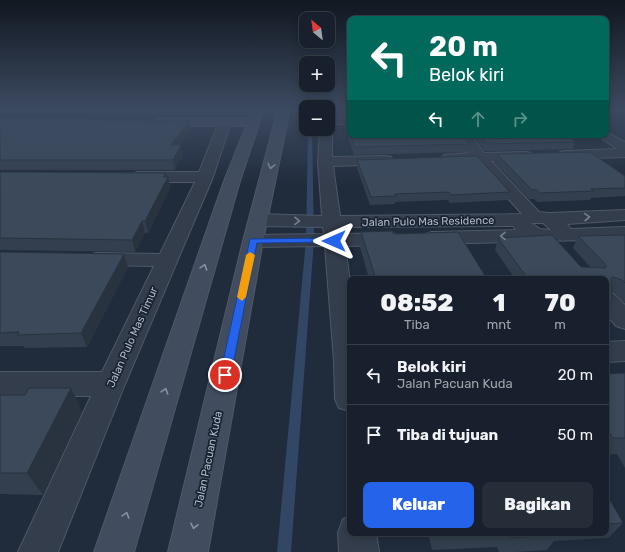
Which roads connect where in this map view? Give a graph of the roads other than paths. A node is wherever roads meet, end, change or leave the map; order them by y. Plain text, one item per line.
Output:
1 (220, 135) edge
2 (248, 135) edge
3 (279, 135) edge
4 (326, 136) edge
5 (466, 138) edge
6 (609, 138) edge
7 (625, 148) edge
8 (625, 153) edge
9 (480, 158) junction
10 (434, 159) edge
11 (403, 160) edge
12 (326, 162) junction
13 (126, 177) edge
14 (205, 177) junction
15 (625, 215) edge
16 (264, 231) junction
17 (327, 231) junction
18 (545, 231) junction
19 (625, 233) edge
20 (80, 258) edge
21 (167, 260) junction
22 (609, 302) edge
23 (625, 320) edge
24 (347, 349) edge
25 (625, 351) edge
26 (609, 352) edge
27 (0, 384) edge
28 (112, 384) junction
29 (358, 536) edge
30 (38, 552) edge
31 (114, 552) edge
32 (188, 552) edge
33 (358, 552) edge

1 - 14 street, Jalan Pulo Mas Timur
31 -> 2 street
3 -> 16 street, Jalan Pacuan Kuda
4 - 12 street
5 - 9 street
6 - 7 street
8 - 9 street
9 - 10 street
9 - 18 street
11 - 12 street
12 - 17 street
13 - 14 street
14 - 21 street, Jalan Pulo Mas Timur
18 -> 15 street, Jalan Pulo Mas Residence
16 - 17 street, Jalan Pulo Mas Residence
16 -> 32 street, Jalan Pacuan Kuda
17 - 18 street, Jalan Pulo Mas Residence
17 - 24 street
18 - 19 street, Jalan Pulo Mas Residence
20 - 21 street
21 - 28 street, Jalan Pulo Mas Timur
22 - 23 street
25 - 26 street
27 - 28 street
28 - 30 street, Jalan Pulo Mas Timur
29 - 33 street

